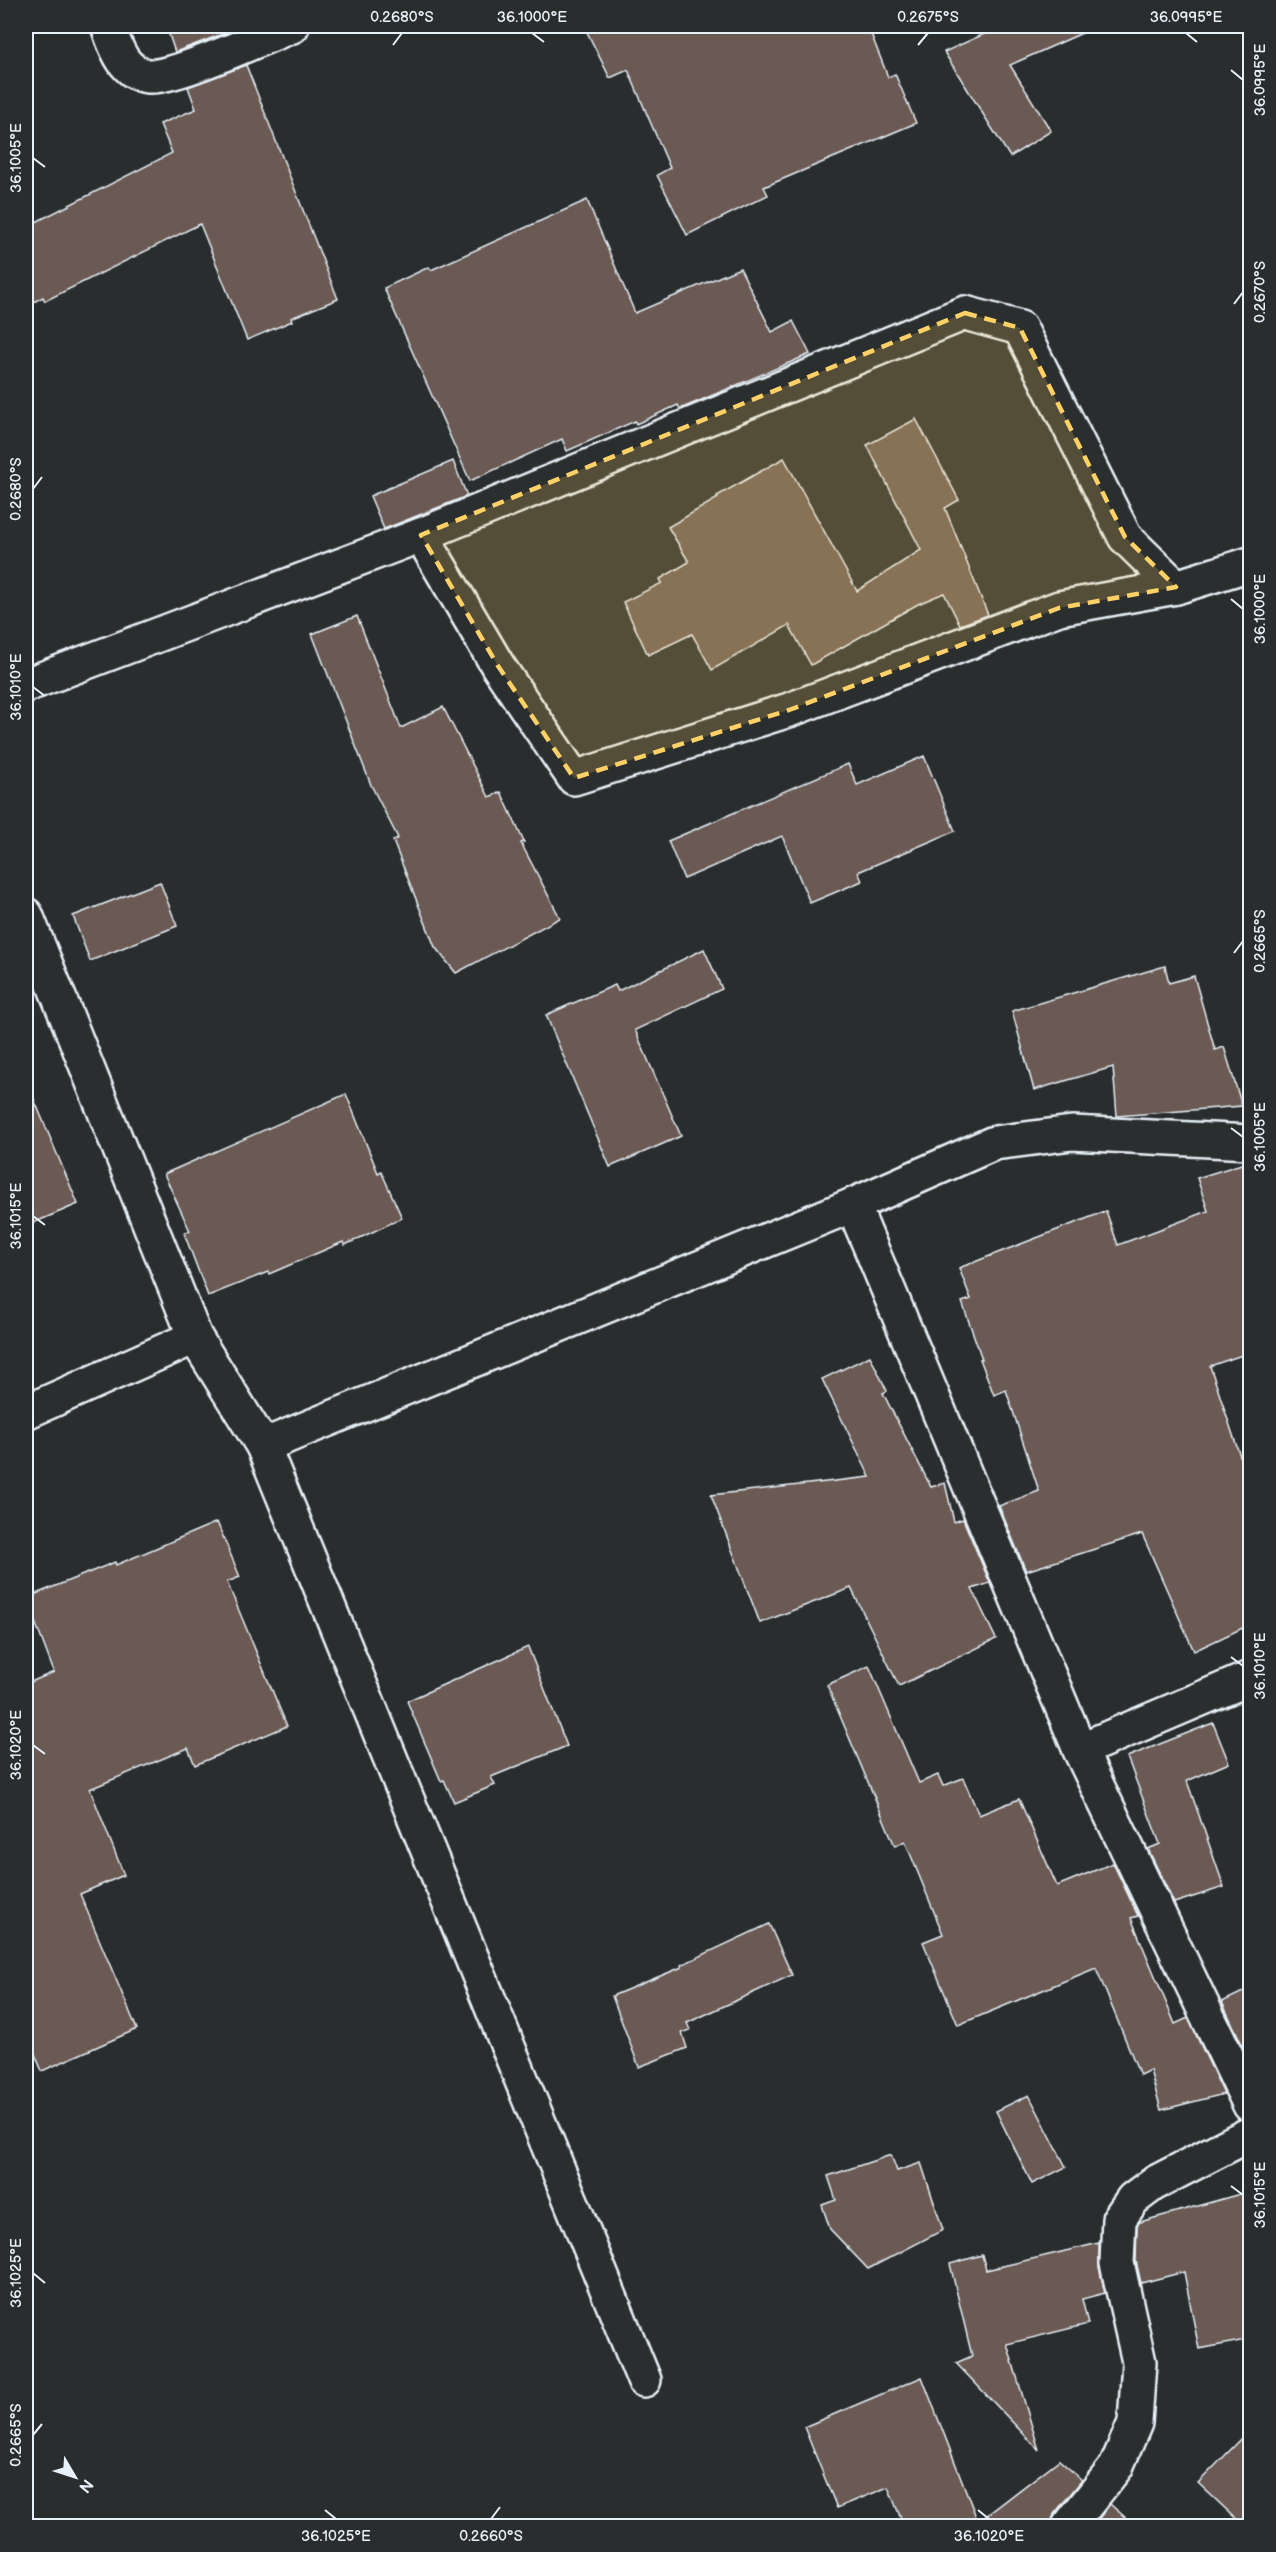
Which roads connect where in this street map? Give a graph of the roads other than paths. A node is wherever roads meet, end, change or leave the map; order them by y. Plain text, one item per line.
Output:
1 (108, 26) edge
2 (292, 26) edge
3 (421, 535) junction
4 (1251, 564) edge
5 (1176, 587) junction
6 (26, 685) edge
7 (26, 915) edge
8 (1251, 1142) edge
9 (853, 1205) junction
10 (195, 1337) junction
11 (26, 1412) edge
12 (263, 1446) junction
13 (1251, 1678) edge
14 (1080, 1750) junction
15 (1251, 2105) edge
16 (1251, 2134) edge
17 (644, 2380) dead end
18 (1069, 2526) edge

1 - 2 street
3 - 5 street
3 - 5 street
3 - 6 street
4 - 5 street
7 - 10 street
8 - 9 street
9 - 12 street
9 - 14 street
10 - 11 street
10 - 12 street
12 - 17 street
13 - 14 street
14 - 15 street
16 - 18 street

